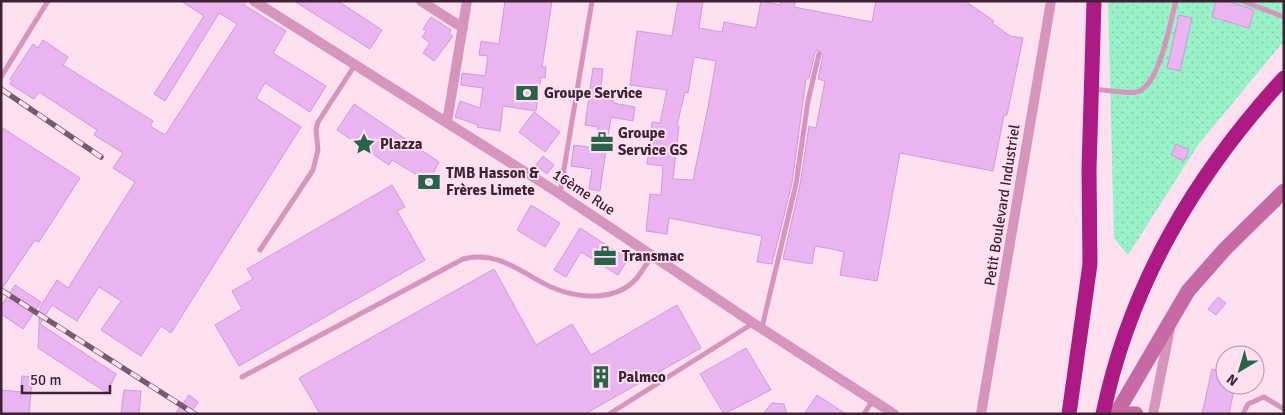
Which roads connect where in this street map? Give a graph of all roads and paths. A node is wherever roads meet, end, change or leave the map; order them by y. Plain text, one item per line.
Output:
1 (48, 1) edge
2 (254, 1) edge
3 (421, 1) edge
4 (467, 1) edge
5 (592, 1) edge
6 (1051, 1) edge
7 (1094, 1) edge
8 (1176, 1) edge
9 (1242, 1) edge
10 (1284, 17) edge
11 (463, 28) junction
12 (819, 54) dead end
13 (355, 64) junction
14 (1, 76) edge
15 (1284, 78) edge
16 (1092, 89) junction
17 (447, 122) junction
18 (1284, 191) edge
19 (560, 194) junction
20 (260, 250) dead end
21 (652, 256) junction
22 (1171, 320) junction
23 (757, 325) junction
24 (242, 377) dead end
25 (873, 400) junction
26 (1284, 409) edge
27 (609, 414) edge
28 (864, 414) edge
29 (894, 414) edge
30 (981, 414) edge
31 (1069, 414) edge
32 (1103, 414) edge
33 (1116, 414) edge
34 (1128, 414) edge
35 (1136, 414) edge
36 (1153, 414) edge
37 (1243, 414) edge

1 - 14 lane
2 - 13 street, 16ème Rue
3 - 11 street
4 - 11 street
5 - 19 lane
6 - 30 street, Petit Boulevard Industriel
7 - 16 highway
8 - 16 lane
9 - 10 lane
11 - 17 street
12 - 23 lane
13 - 17 street, 16ème Rue
13 - 20 lane
15 - 32 highway
16 - 31 highway
17 - 19 street, 16ème Rue
18 - 22 main road
19 - 21 street, 16ème Rue
21 - 23 street, 16ème Rue
21 - 24 lane
22 - 33 main road
22 - 36 street
23 - 25 street, 16ème Rue
23 - 27 lane
25 - 28 lane
25 - 29 street, 16ème Rue
26 - 37 lane
34 - 35 main road

